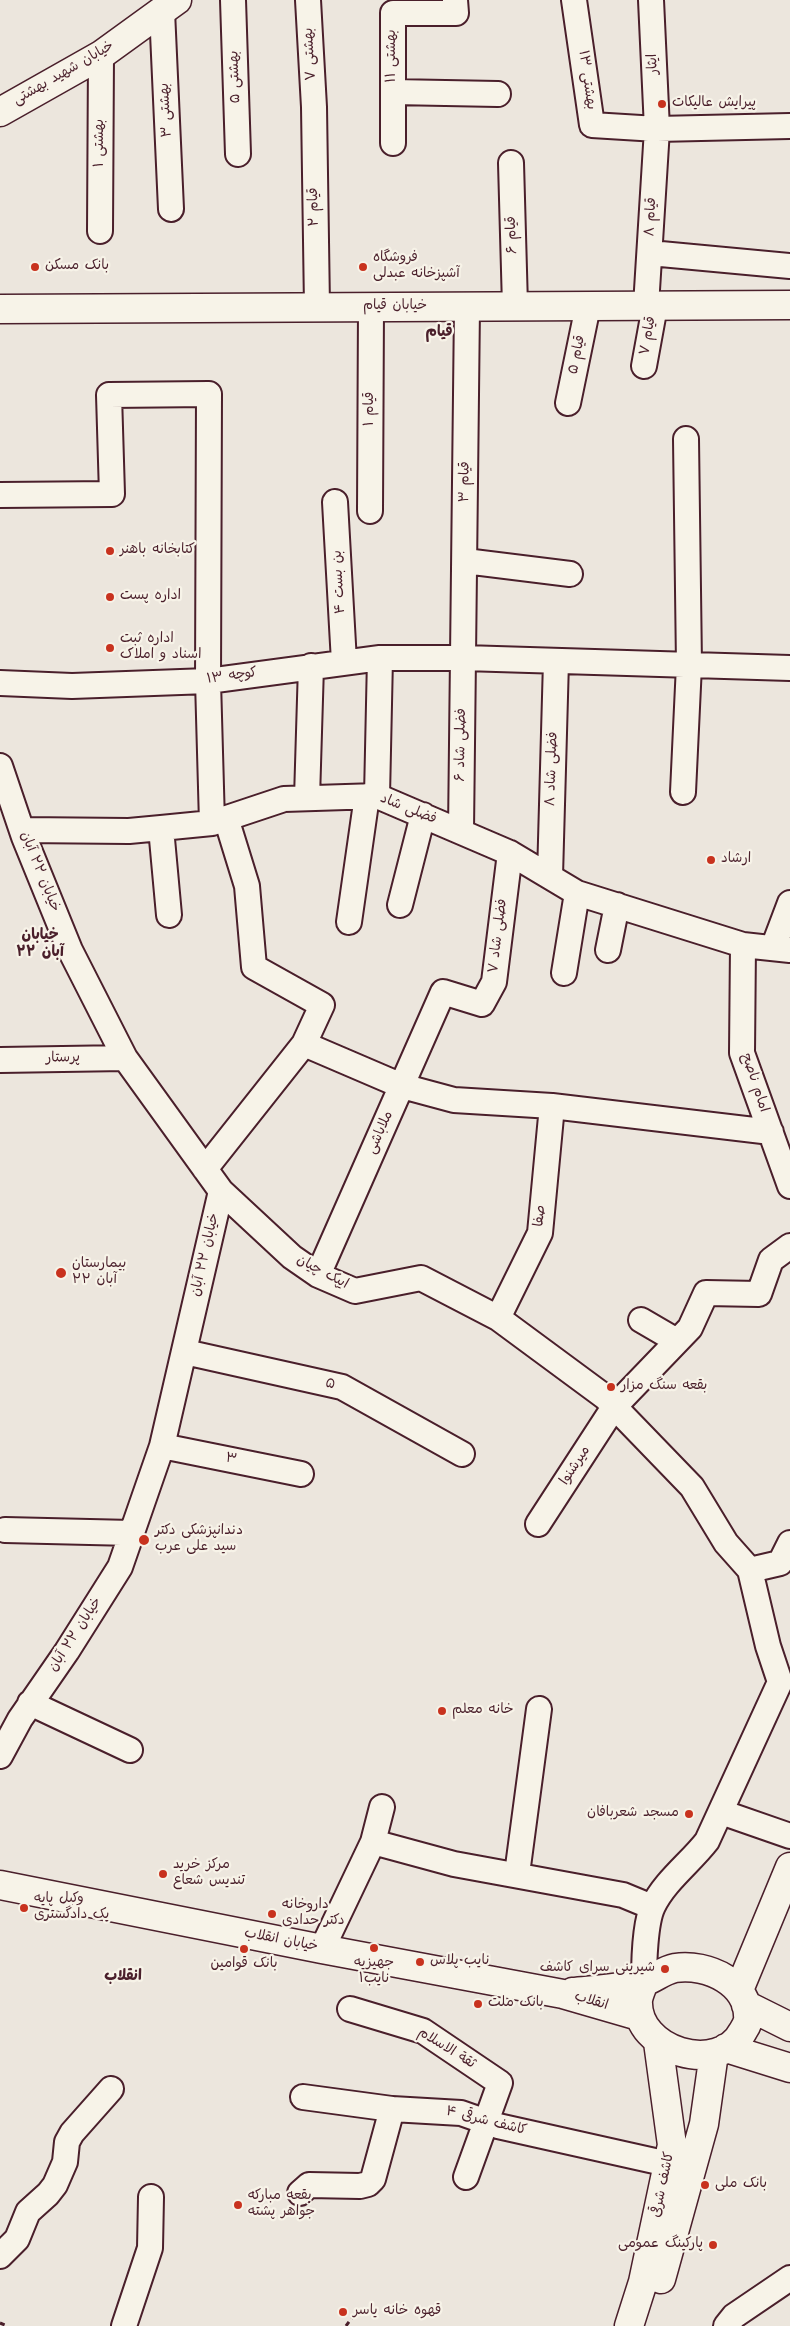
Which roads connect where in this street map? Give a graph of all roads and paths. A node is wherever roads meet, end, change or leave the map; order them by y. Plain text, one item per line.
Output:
1 (233, 0) edge
2 (308, 0) edge
3 (455, 0) edge
4 (574, 0) edge
5 (651, 0) edge
6 (170, 5) edge
7 (101, 55) junction
8 (393, 92) junction
9 (498, 94) dead end
10 (314, 107) joint
11 (0, 112) edge
12 (790, 126) edge
13 (657, 129) junction
14 (393, 143) dead end
15 (238, 154) dead end
16 (511, 162) dead end
17 (171, 209) dead end
18 (100, 231) dead end
19 (650, 253) junction
20 (790, 266) edge
21 (790, 305) edge
22 (467, 306) junction
23 (515, 306) junction
24 (588, 306) junction
25 (651, 306) junction
26 (317, 307) junction
27 (371, 307) junction
28 (0, 308) edge
29 (644, 366) dead end
30 (568, 403) dead end
31 (686, 439) dead end
32 (0, 495) edge
33 (335, 502) dead end
34 (370, 511) dead end
35 (465, 561) junction
36 (570, 574) dead end
37 (380, 658) junction
38 (464, 658) junction
39 (344, 662) junction
40 (556, 662) junction
41 (689, 665) junction
42 (311, 666) junction
43 (790, 668) edge
44 (208, 681) junction
45 (0, 683) edge
46 (0, 766) edge
47 (683, 792) dead end
48 (372, 796) junction
49 (307, 798) junction
50 (423, 815) junction
51 (219, 821) junction
52 (161, 828) junction
53 (22, 830) junction
54 (461, 831) junction
55 (510, 853) junction
56 (550, 876) junction
57 (577, 893) junction
58 (790, 904) edge
59 (400, 905) dead end
60 (617, 905) junction
61 (169, 915) dead end
62 (349, 922) dead end
63 (743, 945) junction
64 (782, 949) edge
65 (608, 950) dead end
66 (564, 974) dead end
67 (443, 992) joint
68 (304, 1044) junction
69 (125, 1058) junction
70 (0, 1060) edge
71 (402, 1086) junction
72 (552, 1106) junction
73 (771, 1132) junction
74 (784, 1153) edge
75 (205, 1169) junction
76 (790, 1186) edge
77 (221, 1191) junction
78 (790, 1246) edge
79 (318, 1274) junction
80 (498, 1318) junction
81 (641, 1320) dead end
82 (678, 1341) junction
83 (185, 1352) junction
84 (614, 1407) junction
85 (162, 1446) junction
86 (462, 1454) dead end
87 (301, 1474) dead end
88 (538, 1524) dead end
89 (5, 1530) dead end
90 (132, 1533) junction
91 (790, 1543) edge
92 (750, 1570) junction
93 (785, 1682) edge
94 (30, 1703) junction
95 (539, 1709) dead end
96 (130, 1750) dead end
97 (0, 1756) edge
98 (382, 1807) dead end
99 (721, 1812) junction
100 (790, 1836) edge
101 (373, 1842) junction
102 (790, 1867) edge
103 (517, 1874) junction
104 (0, 1884) edge
105 (652, 1907) junction
106 (322, 1949) junction
107 (644, 1982) junction
108 (563, 1994) junction
109 (742, 1998) junction
110 (350, 2009) dead end
111 (639, 2016) junction
112 (790, 2027) edge
113 (658, 2042) junction
114 (720, 2050) junction
115 (790, 2068) edge
116 (111, 2088) dead end
117 (303, 2098) dead end
118 (392, 2109) junction
119 (488, 2122) junction
120 (670, 2122) junction
121 (704, 2124) junction
122 (668, 2164) junction
123 (466, 2177) dead end
124 (300, 2193) dead end
125 (151, 2197) dead end
126 (0, 2256) edge
127 (787, 2284) edge
128 (354, 2315) dead end
129 (0, 2323) edge
130 (7, 2326) edge
131 (124, 2326) edge
132 (346, 2326) edge
133 (629, 2326) edge
134 (646, 2326) edge
135 (726, 2326) edge

1 - 15 street, بهشتی ۵
2 - 10 street, بهشتی ۷
3 - 8 street, بهشتی ۱۱
4 - 13 street, بهشتی ۱۳
5 - 13 street, ایثار
6 - 7 main road, خیابان شهید بهشتی
6 - 17 street, بهشتی ۳
7 - 11 main road, خیابان شهید بهشتی
7 - 18 street, بهشتی ۱
8 - 9 street
8 - 14 street, بهشتی ۱۱
10 - 26 street, قیام ۲
12 - 13 street
13 - 19 street, قیام ۸
16 - 23 street, قیام ۶
19 - 20 street
19 - 25 street, قیام ۸
21 - 25 main road, خیابان قیام
22 - 23 main road, خیابان قیام
22 - 27 main road, خیابان قیام
22 - 35 street, قیام ۳
23 - 24 main road, خیابان قیام
24 - 25 main road, خیابان قیام
24 - 30 street, قیام ۵
25 - 29 street, قیام ۷
26 - 27 main road, خیابان قیام
26 - 28 main road, خیابان قیام
27 - 34 street, قیام ۱
31 - 41 street
32 - 44 street
33 - 39 street, بن بست ۴
35 - 36 street
35 - 38 street, قیام ۳
37 - 38 street, کوچه ۱۳
37 - 39 street, کوچه ۱۳
37 - 48 street
38 - 40 street, کوچه ۱۳
38 - 54 street, فضلی شاد ۶
39 - 42 street, کوچه ۱۳
40 - 41 street, کوچه ۱۳
40 - 56 street, فضلی شاد ۸
41 - 43 street, کوچه ۱۳
41 - 47 street
42 - 44 street, کوچه ۱۳
42 - 49 street
44 - 45 street, کوچه ۱۳
44 - 51 street
46 - 53 street, خیابان ۲۲ آبان
48 - 49 street, فضلی شاد
48 - 50 street, فضلی شاد
48 - 62 street
49 - 51 street, فضلی شاد
50 - 54 street, فضلی شاد
50 - 59 street
51 - 52 street, فضلی شاد
51 - 68 street
52 - 53 street, فضلی شاد
52 - 61 street
53 - 69 street, خیابان ۲۲ آبان
54 - 55 street, فضلی شاد
55 - 56 street, فضلی شاد
55 - 67 street, فضلی شاد ۷
56 - 57 street, فضلی شاد
57 - 60 street, فضلی شاد
57 - 66 street
58 - 64 street
60 - 63 street, فضلی شاد
60 - 65 street
63 - 64 street, فضلی شاد
63 - 73 street, امام ناصح
67 - 71 street, ملاباشی
68 - 71 street
68 - 75 street
69 - 70 street, پرستار
69 - 75 street, خیابان ۲۲ آبان
71 - 72 street
71 - 79 street, ملاباشی
72 - 73 street
72 - 80 street, صفا
73 - 74 street, امام ناصح
74 - 76 street, امام ناصح
75 - 77 street, خیابان ۲۲ آبان
77 - 79 street, ایپک چیان
77 - 83 street, خیابان ۲۲ آبان
78 - 82 street, میرشنوا
79 - 80 street, ایپک چیان
80 - 84 street, ایپک چیان
81 - 82 street
82 - 84 street, میرشنوا
83 - 85 street, خیابان ۲۲ آبان
83 - 86 street, ۵
84 - 88 street, میرشنوا
84 - 92 street, ایپک چیان
85 - 87 street, ۳
85 - 90 street, خیابان ۲۲ آبان
89 - 90 street
90 - 94 street, خیابان ۲۲ آبان
91 - 92 street
92 - 93 street
93 - 99 street
94 - 96 street
94 - 97 street, خیابان ۲۲ آبان
95 - 103 street
98 - 101 street
99 - 100 street
99 - 105 street
101 - 103 street
101 - 106 street
102 - 109 main road
103 - 105 street
104 - 106 main road, خیابان انقلاب
105 - 107 street
106 - 108 main road, خیابان انقلاب
107 - 108 main road, انقلاب
107 - 109 main road
107 - 111 main road
108 - 111 main road, انقلاب
109 - 112 main road
109 - 114 main road
110 - 119 street, ثقة‌ الاسلام
111 - 113 main road
113 - 114 main road
113 - 120 main road, کاشف شرقی
114 - 115 main road
114 - 121 main road, کاشف شرقی
116 - 126 street
117 - 118 street, کاشف شرقی ۴
118 - 119 street, کاشف شرقی ۴
118 - 124 street
119 - 122 street, کاشف شرقی ۴
119 - 123 street
120 - 121 main road
120 - 122 main road, کاشف شرقی
121 - 134 main road, کاشف شرقی
122 - 133 main road, کاشف شرقی
125 - 131 street
127 - 135 street
128 - 132 path
129 - 130 path

